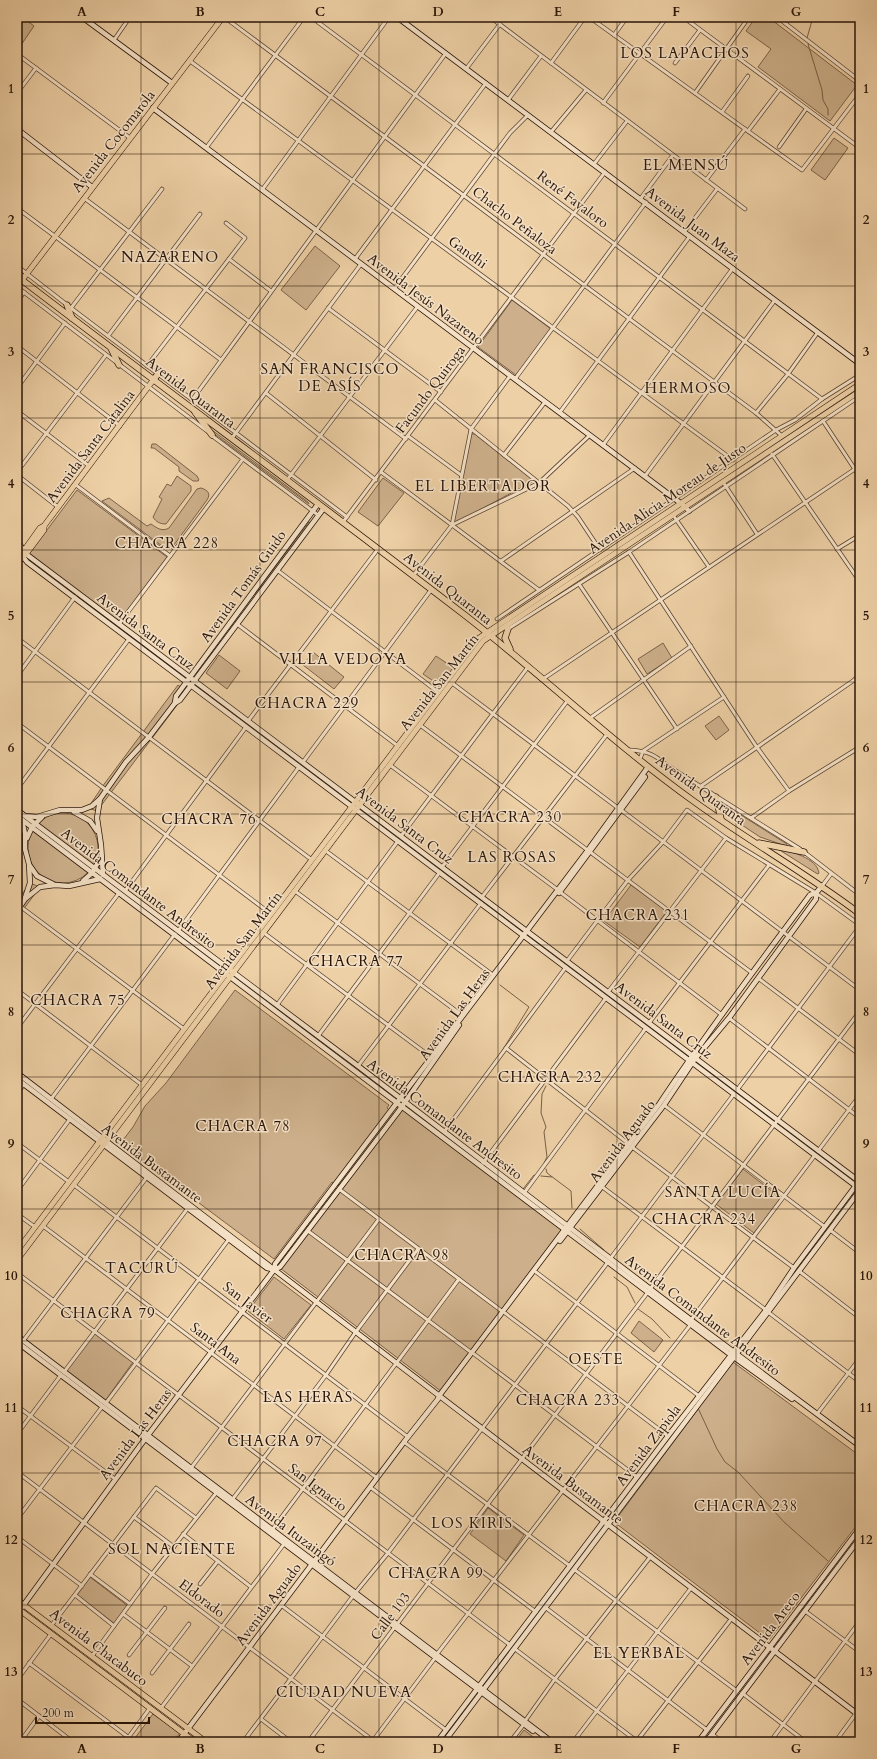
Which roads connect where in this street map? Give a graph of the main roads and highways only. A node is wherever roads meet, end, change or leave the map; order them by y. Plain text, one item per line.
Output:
1 (82, 17) edge
2 (224, 17) edge
3 (397, 17) edge
4 (172, 84) junction
5 (153, 108) junction
6 (17, 129) edge
7 (92, 186) junction
8 (17, 272) edge
9 (19, 280) edge
10 (69, 307) road end
11 (73, 318) junction
12 (111, 347) junction
13 (860, 364) edge
14 (119, 365) road end
15 (156, 377) junction
16 (860, 384) edge
17 (860, 391) edge
18 (191, 407) junction
19 (212, 435) road end
20 (318, 504) junction
21 (685, 507) junction
22 (324, 508) junction
23 (17, 542) edge
24 (622, 542) junction
25 (17, 549) edge
26 (24, 554) junction
27 (17, 564) edge
28 (508, 629) road end
29 (488, 634) junction
30 (513, 654) junction
31 (190, 677) junction
32 (186, 681) junction
33 (195, 681) junction
34 (191, 685) junction
35 (174, 703) junction
36 (649, 768) junction
37 (716, 797) road end
38 (100, 800) junction
39 (358, 804) junction
40 (354, 809) junction
41 (17, 810) edge
42 (72, 811) junction
43 (17, 816) edge
44 (43, 816) junction
45 (23, 818) junction
46 (721, 819) junction
47 (33, 825) junction
48 (98, 832) junction
49 (26, 842) junction
50 (756, 842) junction
51 (101, 852) junction
52 (804, 852) road end
53 (29, 864) junction
54 (94, 871) junction
55 (102, 877) junction
56 (76, 884) junction
57 (55, 885) junction
58 (822, 886) junction
59 (816, 893) junction
60 (25, 899) junction
61 (19, 905) edge
62 (17, 911) edge
63 (860, 914) edge
64 (176, 932) junction
65 (528, 932) junction
66 (524, 936) junction
67 (230, 973) junction
68 (694, 1056) junction
69 (691, 1061) junction
70 (17, 1073) edge
71 (17, 1079) edge
72 (736, 1092) junction
73 (401, 1102) junction
74 (103, 1142) junction
75 (630, 1145) junction
76 (482, 1165) junction
77 (72, 1183) junction
78 (859, 1185) edge
79 (567, 1229) junction
80 (17, 1251) edge
81 (17, 1260) edge
82 (274, 1270) junction
83 (767, 1311) junction
84 (504, 1313) junction
85 (17, 1336) edge
86 (19, 1344) edge
87 (734, 1355) junction
88 (440, 1398) junction
89 (698, 1400) junction
90 (146, 1437) junction
91 (860, 1446) edge
92 (860, 1450) edge
93 (218, 1491) junction
94 (604, 1521) junction
95 (608, 1524) junction
96 (860, 1528) edge
97 (271, 1531) junction
98 (860, 1538) edge
99 (313, 1563) junction
100 (17, 1600) edge
101 (19, 1609) edge
102 (770, 1648) junction
103 (774, 1651) junction
104 (481, 1690) junction
105 (858, 1714) edge
106 (524, 1723) junction
107 (189, 1729) junction
108 (185, 1735) junction
109 (178, 1742) edge
110 (182, 1742) edge
111 (195, 1742) edge
112 (206, 1742) edge
113 (437, 1742) edge
114 (444, 1742) edge
115 (547, 1742) edge
116 (552, 1742) edge
117 (698, 1742) edge
118 (706, 1742) edge

1 - 4 main road
2 - 4 main road, Avenida Cocomarola
3 - 13 main road, Avenida Juan Maza
4 - 5 main road, Avenida Cocomarola
5 - 7 main road, Avenida Cocomarola
5 - 21 main road, Avenida Jesús Nazareno
6 - 7 main road
7 - 9 main road, Avenida Cocomarola
8 - 9 highway, Avenida Quaranta
9 - 11 highway, Avenida Quaranta
10 - 11 highway
11 - 12 highway, Avenida Quaranta
12 - 14 highway
12 - 15 highway, Avenida Quaranta
15 - 18 highway, Avenida Quaranta
15 - 26 main road, Avenida Santa Catalina
16 - 21 main road, Avenida Alicia Moreau de Justo
17 - 21 main road, Avenida Alicia Moreau de Justo
18 - 19 highway
18 - 20 highway, Avenida Quaranta
20 - 22 highway, Avenida Quaranta
20 - 31 main road, Avenida Tomás Guido
21 - 24 main road, Avenida Alicia Moreau de Justo
21 - 24 main road, Avenida Alicia Moreau de Justo
22 - 29 highway, Avenida Quaranta
22 - 33 main road, Avenida Tomás Guido
23 - 26 main road, Avenida Santa Cruz
24 - 29 main road, Avenida Alicia Moreau de Justo
24 - 29 main road, Avenida Alicia Moreau de Justo
25 - 26 main road, Avenida Santa Cruz
26 - 27 main road, Avenida Santa Catalina
26 - 31 main road, Avenida Santa Cruz
26 - 32 main road, Avenida Santa Cruz
28 - 30 highway
29 - 30 highway, Avenida Quaranta
29 - 39 main road, Avenida San Martín
29 - 39 main road, Avenida San Martín
30 - 36 highway, Avenida Quaranta
31 - 32 main road, Avenida Tomás Guido
31 - 33 main road, Avenida Santa Cruz
32 - 34 main road, Avenida Santa Cruz
32 - 35 main road, Avenida Tomás Guido
33 - 34 main road, Avenida Tomás Guido
33 - 39 main road, Avenida Santa Cruz
34 - 35 main road, Avenida Tomás Guido
34 - 40 main road, Avenida Santa Cruz
35 - 38 main road, Avenida Tomás Guido
36 - 46 highway, Avenida Quaranta
36 - 65 main road, Avenida Las Heras
37 - 46 highway
38 - 42 main road, Avenida Tomás Guido
38 - 48 main road
39 - 40 main road, Avenida San Martín
39 - 65 main road, Avenida Santa Cruz
40 - 66 main road, Avenida Santa Cruz
40 - 67 main road, Avenida San Martín
40 - 67 main road, Avenida San Martín
41 - 45 main road, Avenida Comandante Andresito
42 - 44 main road, Avenida Tomás Guido
42 - 48 main road
43 - 45 main road, Avenida Comandante Andresito
44 - 45 main road, Avenida Tomás Guido
44 - 47 main road
45 - 47 main road, Avenida Comandante Andresito
45 - 49 main road
46 - 50 highway, Avenida Quaranta
47 - 49 main road
47 - 54 main road, Avenida Comandante Andresito
48 - 51 main road
49 - 53 main road
50 - 52 highway
50 - 58 highway, Avenida Quaranta
51 - 54 main road
51 - 55 main road
53 - 57 main road
53 - 60 main road
54 - 55 main road, Avenida Comandante Andresito
54 - 56 main road
55 - 56 main road
55 - 64 main road, Avenida Comandante Andresito
55 - 64 main road, Avenida Comandante Andresito
56 - 57 main road
57 - 60 main road
58 - 59 main road, Avenida Aguado
58 - 63 highway, Avenida Quaranta
59 - 68 main road, Avenida Aguado
59 - 68 main road, Avenida Aguado
60 - 61 main road
61 - 62 main road
64 - 67 main road, Avenida Comandante Andresito
65 - 66 main road, Avenida Las Heras
65 - 68 main road, Avenida Santa Cruz
66 - 69 main road, Avenida Santa Cruz
66 - 73 main road, Avenida Las Heras
66 - 73 main road, Avenida Las Heras
67 - 73 main road, Avenida Comandante Andresito
67 - 73 main road, Avenida Comandante Andresito
67 - 74 main road, Avenida San Martín
67 - 74 main road, Avenida San Martín
68 - 69 main road, Avenida Aguado
68 - 72 main road, Avenida Santa Cruz
69 - 72 main road, Avenida Santa Cruz
69 - 75 main road, Avenida Aguado
69 - 75 main road, Avenida Aguado
70 - 74 main road, Avenida Bustamante
71 - 74 main road, Avenida Bustamante
72 - 78 main road, Avenida Santa Cruz
73 - 76 main road, Avenida Comandante Andresito
73 - 76 main road, Avenida Comandante Andresito
73 - 82 main road, Avenida Las Heras
73 - 82 main road, Avenida Las Heras
74 - 77 main road, Avenida San Martín
74 - 82 main road, Avenida Bustamante
74 - 82 main road, Avenida Bustamante
75 - 79 main road, Avenida Aguado
75 - 79 main road, Avenida Aguado
76 - 79 main road, Avenida Comandante Andresito
76 - 79 main road, Avenida Comandante Andresito
77 - 80 main road, Avenida San Martín
77 - 81 main road, Avenida San Martín
78 - 83 main road, Avenida Zapiola
78 - 83 main road, Avenida Zapiola
79 - 84 main road, Avenida Aguado
79 - 84 main road, Avenida Aguado
79 - 87 main road, Avenida Comandante Andresito
82 - 88 main road, Avenida Bustamante
82 - 90 main road, Avenida Las Heras
83 - 87 main road, Avenida Zapiola
84 - 88 main road, Avenida Aguado
85 - 86 main road, Avenida Ituzaingó
86 - 90 main road, Avenida Ituzaingó
87 - 89 main road, Avenida Zapiola
87 - 89 main road, Avenida Zapiola
87 - 91 main road, Avenida Comandante Andresito
87 - 92 main road, Avenida Comandante Andresito
88 - 94 main road, Avenida Bustamante
88 - 99 main road, Avenida Aguado
89 - 94 main road, Avenida Zapiola
89 - 95 main road, Avenida Zapiola
90 - 93 main road, Avenida Ituzaingó
90 - 93 main road, Avenida Ituzaingó
90 - 101 main road, Avenida Las Heras
93 - 97 main road, Avenida Ituzaingó
94 - 95 main road, Avenida Bustamante
94 - 104 main road, Avenida Zapiola
95 - 102 main road, Avenida Bustamante
95 - 104 main road, Avenida Zapiola
96 - 102 main road, Avenida Areco
97 - 99 main road, Avenida Ituzaingó
97 - 99 main road, Avenida Ituzaingó
98 - 103 main road, Avenida Areco
99 - 104 main road, Avenida Ituzaingó
99 - 107 main road, Avenida Aguado
100 - 101 main road, Avenida Chacabuco
101 - 107 main road, Avenida Chacabuco
101 - 108 main road, Avenida Chacabuco
102 - 103 main road, Avenida Bustamante
102 - 117 main road, Avenida Areco
103 - 105 main road, Avenida Bustamante
103 - 118 main road, Avenida Areco
104 - 106 main road, Avenida Ituzaingó
104 - 113 main road, Avenida Zapiola
104 - 114 main road, Avenida Zapiola
106 - 115 main road, Avenida Ituzaingó
106 - 116 main road, Avenida Ituzaingó
107 - 108 main road, Avenida Aguado
107 - 112 main road, Avenida Chacabuco
108 - 109 main road, Avenida Aguado
108 - 110 main road, Avenida Aguado
108 - 111 main road, Avenida Chacabuco

